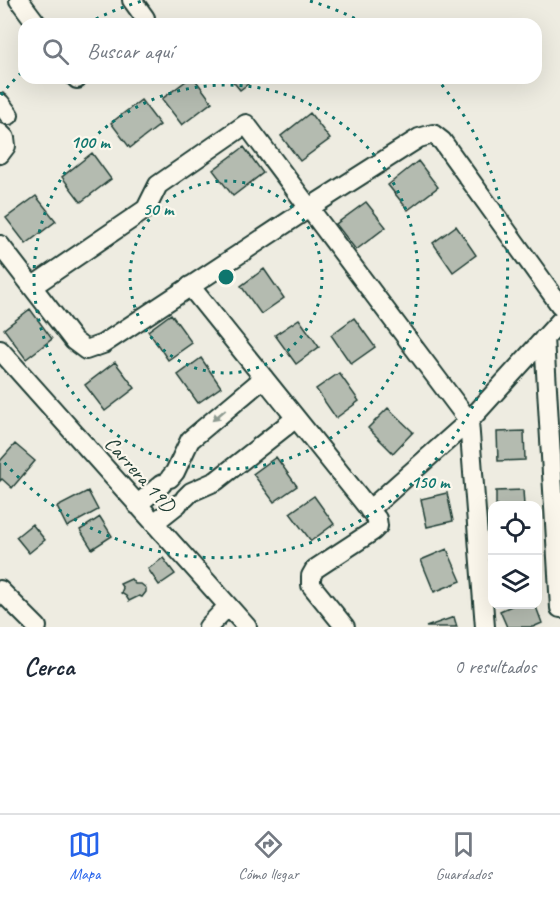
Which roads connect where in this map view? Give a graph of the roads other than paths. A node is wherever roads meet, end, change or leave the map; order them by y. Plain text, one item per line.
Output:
1 (19, 0) edge
2 (132, 0) edge
3 (32, 18) edge
4 (145, 18) dead end
5 (0, 133) edge
6 (0, 154) edge
7 (309, 208) junction
8 (0, 245) edge
9 (33, 286) junction
10 (190, 286) junction
11 (560, 305) edge
12 (560, 321) edge
13 (544, 338) junction
14 (0, 350) edge
15 (264, 378) junction
16 (296, 418) junction
17 (469, 421) junction
18 (556, 478) edge
19 (137, 505) junction
20 (369, 510) junction
21 (154, 523) junction
22 (0, 590) edge
23 (228, 606) junction
24 (560, 608) edge
25 (38, 627) edge
26 (208, 627) edge
27 (247, 627) edge
28 (345, 627) edge
29 (485, 627) edge

1 - 3 street
2 - 4 street
5 - 6 street
7 - 9 street
7 - 10 street
7 - 11 street
7 - 17 street
8 - 9 street
9 - 10 street
10 - 15 street
12 - 13 street
13 - 17 street
13 - 18 street
14 - 19 street, Carrera 19D
15 - 16 street
15 -> 19 street
16 - 20 street
16 - 21 street
17 - 20 street
17 - 29 street
18 - 24 street
19 - 21 street, Carrera 19D
20 - 28 street
21 - 23 street, Carrera 19D
22 - 25 street
23 - 26 street
23 - 27 street, Carrera 19D

